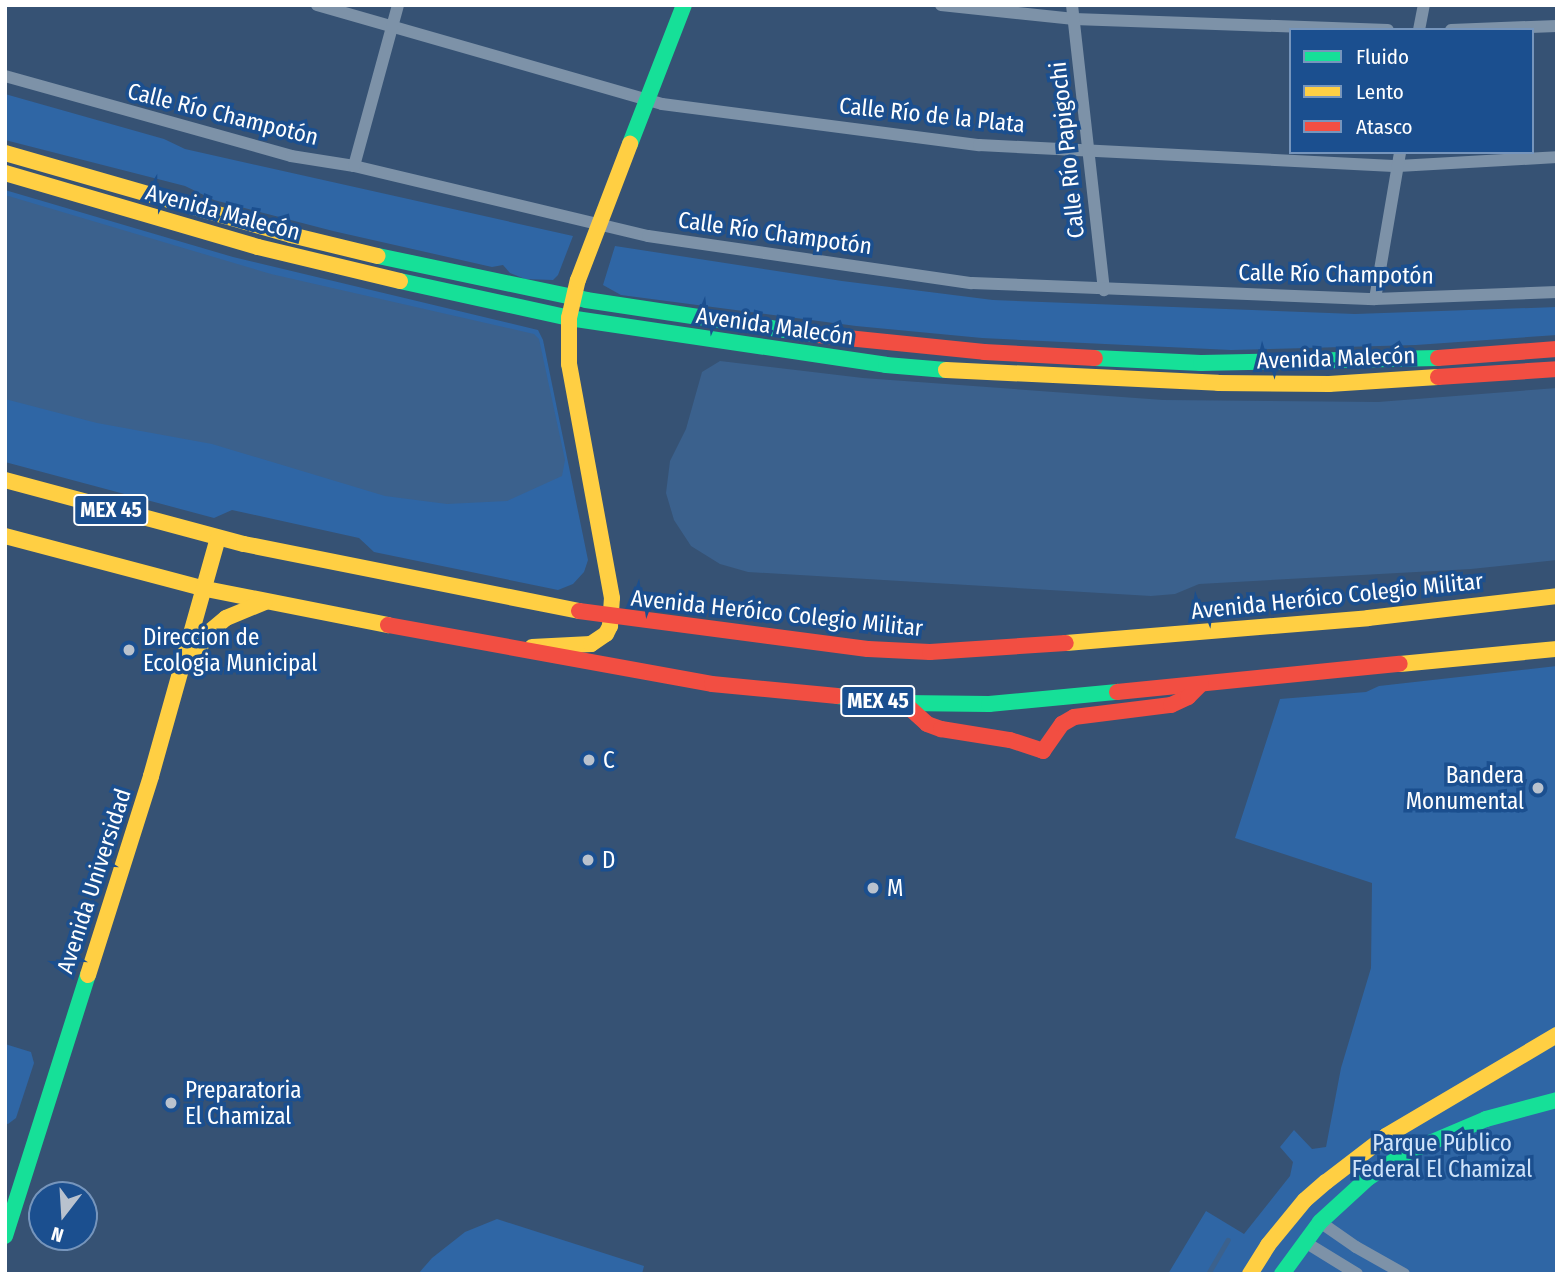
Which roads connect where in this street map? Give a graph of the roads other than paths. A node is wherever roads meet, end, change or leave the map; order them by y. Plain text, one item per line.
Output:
1 (317, 5) edge
2 (398, 5) edge
3 (684, 5) edge
4 (941, 5) edge
5 (1072, 5) edge
6 (1424, 5) edge
7 (1074, 19) junction
8 (392, 25) junction
9 (1557, 26) edge
10 (1331, 28) edge
11 (1419, 28) edge
12 (1504, 28) edge
13 (5, 76) edge
14 (647, 100) junction
15 (1089, 150) junction
16 (5, 153) edge
17 (1400, 154) edge
18 (1557, 157) edge
19 (354, 166) junction
20 (1398, 166) junction
21 (5, 173) edge
22 (599, 224) junction
23 (1104, 290) junction
24 (1557, 292) edge
25 (573, 297) junction
26 (1375, 299) junction
27 (569, 318) junction
28 (1557, 349) edge
29 (1557, 369) edge
30 (5, 480) edge
31 (5, 536) edge
32 (218, 538) junction
33 (206, 589) junction
34 (1557, 596) edge
35 (267, 601) junction
36 (612, 618) junction
37 (1557, 649) edge
38 (189, 650) junction
39 (517, 651) junction
40 (1200, 684) junction
41 (904, 704) junction
42 (1557, 1035) edge
43 (1557, 1100) edge
44 (1320, 1222) junction
45 (5, 1236) edge
46 (1305, 1242) junction
47 (1250, 1274) edge
48 (1282, 1274) edge
49 (1357, 1274) edge
50 (1404, 1274) edge

1 - 8 street, Calle Río de la Plata
2 - 8 street
3 - 14 main road
4 - 7 street
5 - 7 street, Calle Río Papigochi
6 - 11 street
7 - 10 street
7 - 15 street, Calle Río Papigochi
8 - 14 street, Calle Río de la Plata
8 - 19 street
9 - 12 street
13 - 19 street, Calle Río Champotón
14 - 15 street, Calle Río de la Plata
14 - 22 main road
15 - 20 street, Calle Río de la Plata
15 - 23 street, Calle Río Papigochi
16 - 25 main road, Avenida Malecón
17 - 20 street
18 - 20 street, Calle Río de la Plata
19 - 22 street, Calle Río Champotón
20 - 26 street
21 - 27 main road, Avenida Malecón
22 - 23 street, Calle Río Champotón
22 - 25 main road
23 - 26 street, Calle Río Champotón
24 - 26 street, Calle Río Champotón
25 - 27 main road
25 - 28 main road, Avenida Malecón
27 - 29 main road, Avenida Malecón
27 - 36 main road
30 - 32 main road, Avenida Heróico Colegio Militar / MEX 45
31 - 33 main road, MEX 45
32 - 33 main road, Avenida Universidad
32 - 36 main road, Avenida Heróico Colegio Militar / MEX 45
33 - 35 main road, MEX 45
33 - 38 main road, Avenida Universidad
34 - 36 main road, Avenida Heróico Colegio Militar / MEX 45
35 - 38 main road
35 - 39 main road, MEX 45
36 - 39 main road
37 - 40 main road, MEX 45
38 - 45 main road, Avenida Universidad
39 - 41 main road, MEX 45
40 - 41 main road, MEX 45
40 - 41 main road
42 - 47 main road
43 - 44 main road
44 - 46 main road
44 - 50 street
46 - 48 main road
46 - 49 street

